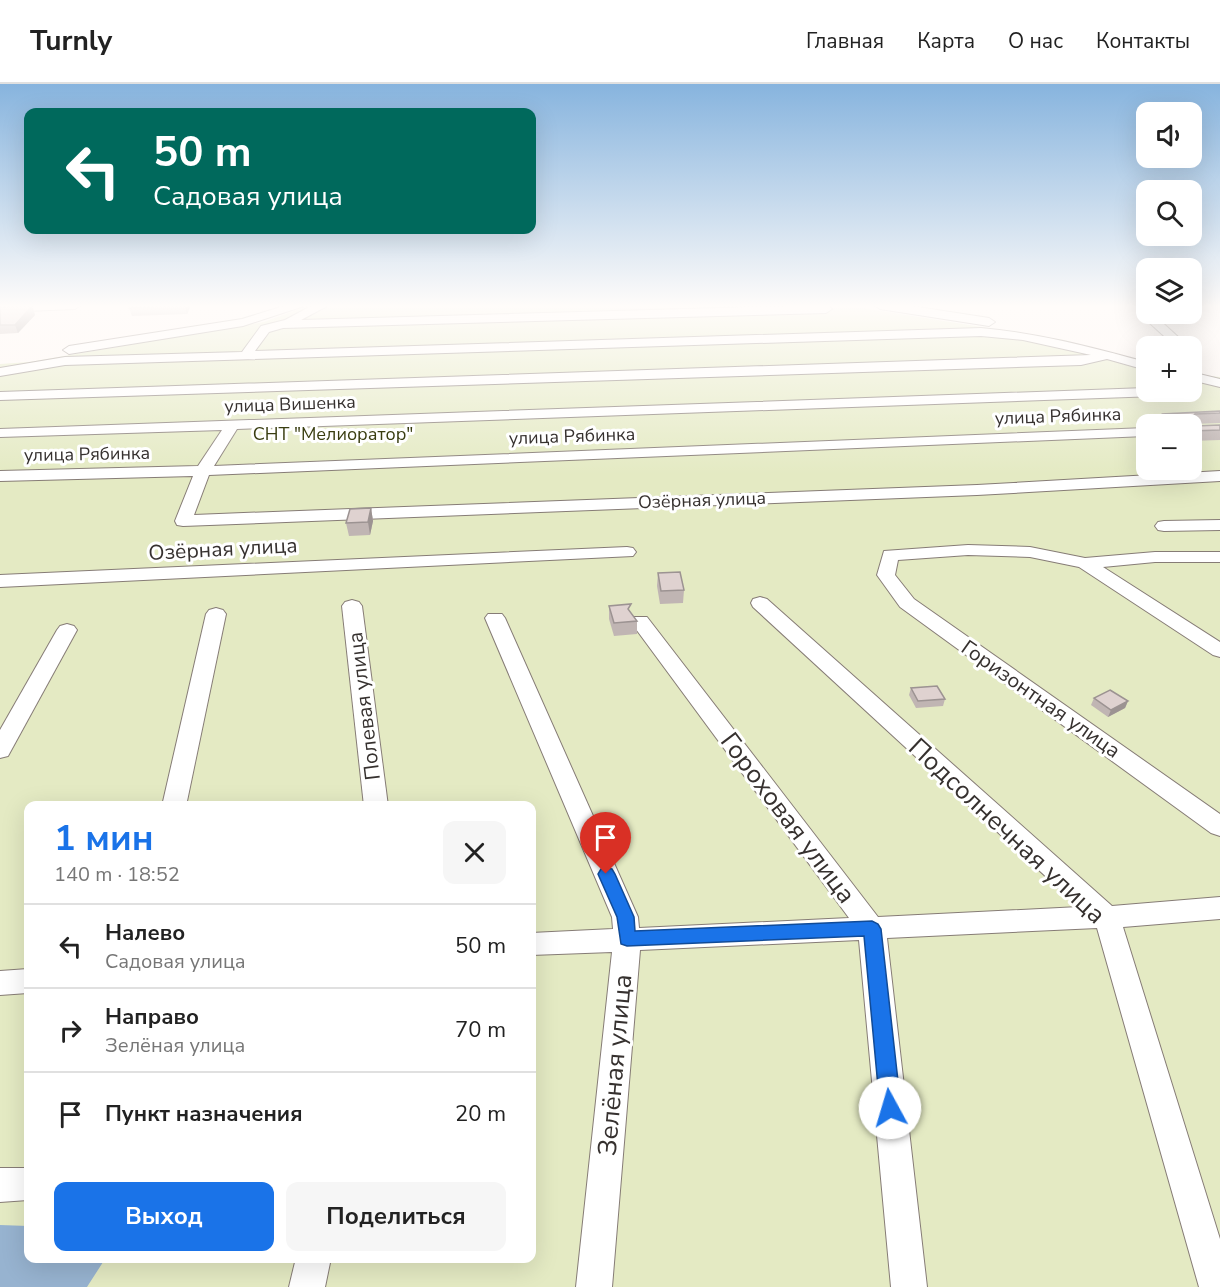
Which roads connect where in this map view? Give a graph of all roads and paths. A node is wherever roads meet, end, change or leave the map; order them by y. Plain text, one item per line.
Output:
1 (63, 361) edge
2 (1065, 361) edge
3 (1202, 370) edge
4 (0, 372) edge
5 (1220, 372) edge
6 (1202, 379) edge
7 (1220, 383) edge
8 (1220, 388) edge
9 (1202, 389) edge
10 (1136, 393) edge
11 (0, 396) edge
12 (232, 425) junction
13 (1136, 432) edge
14 (0, 433) edge
15 (203, 471) junction
16 (0, 476) edge
17 (1220, 476) edge
18 (1220, 525) edge
19 (1164, 526) dead end
20 (627, 552) dead end
21 (1220, 557) edge
22 (1085, 563) junction
23 (0, 581) edge
24 (760, 603) dead end
25 (352, 606) dead end
26 (216, 614) dead end
27 (495, 618) dead end
28 (640, 621) dead end
29 (67, 630) dead end
30 (1220, 651) edge
31 (0, 750) edge
32 (175, 801) edge
33 (375, 801) edge
34 (1220, 826) edge
35 (1220, 908) edge
36 (1107, 917) junction
37 (872, 929) junction
38 (627, 938) junction
39 (536, 944) edge
40 (24, 981) edge
41 (0, 983) edge
42 (0, 1185) edge
43 (24, 1185) edge
44 (313, 1263) edge
45 (307, 1287) edge
46 (594, 1287) edge
47 (909, 1287) edge
48 (1217, 1287) edge

1 - 4 street
2 - 11 street
3 - 5 street
6 - 7 street
8 - 9 street
10 - 12 street, улица Вишенка
12 - 14 street, улица Вишенка
12 - 15 street
13 - 15 street, улица Рябинка
15 - 16 street, улица Рябинка
15 - 17 street, Озёрная улица
18 - 19 street
20 - 23 street, Озёрная улица
21 - 22 street
22 - 30 street
22 - 34 street, Горизонтная улица
24 - 36 street, Подсолнечная улица
25 - 33 street, Полевая улица
26 - 32 street
27 - 38 street, Зелёная улица
28 - 37 street, Гороховая улица
29 - 31 street
35 - 36 street
36 - 37 street
36 - 48 street, Подсолнечная улица
37 - 38 street
37 - 47 street
38 - 39 street
38 - 46 street, Зелёная улица
40 - 41 street
42 - 43 street
44 - 45 street

